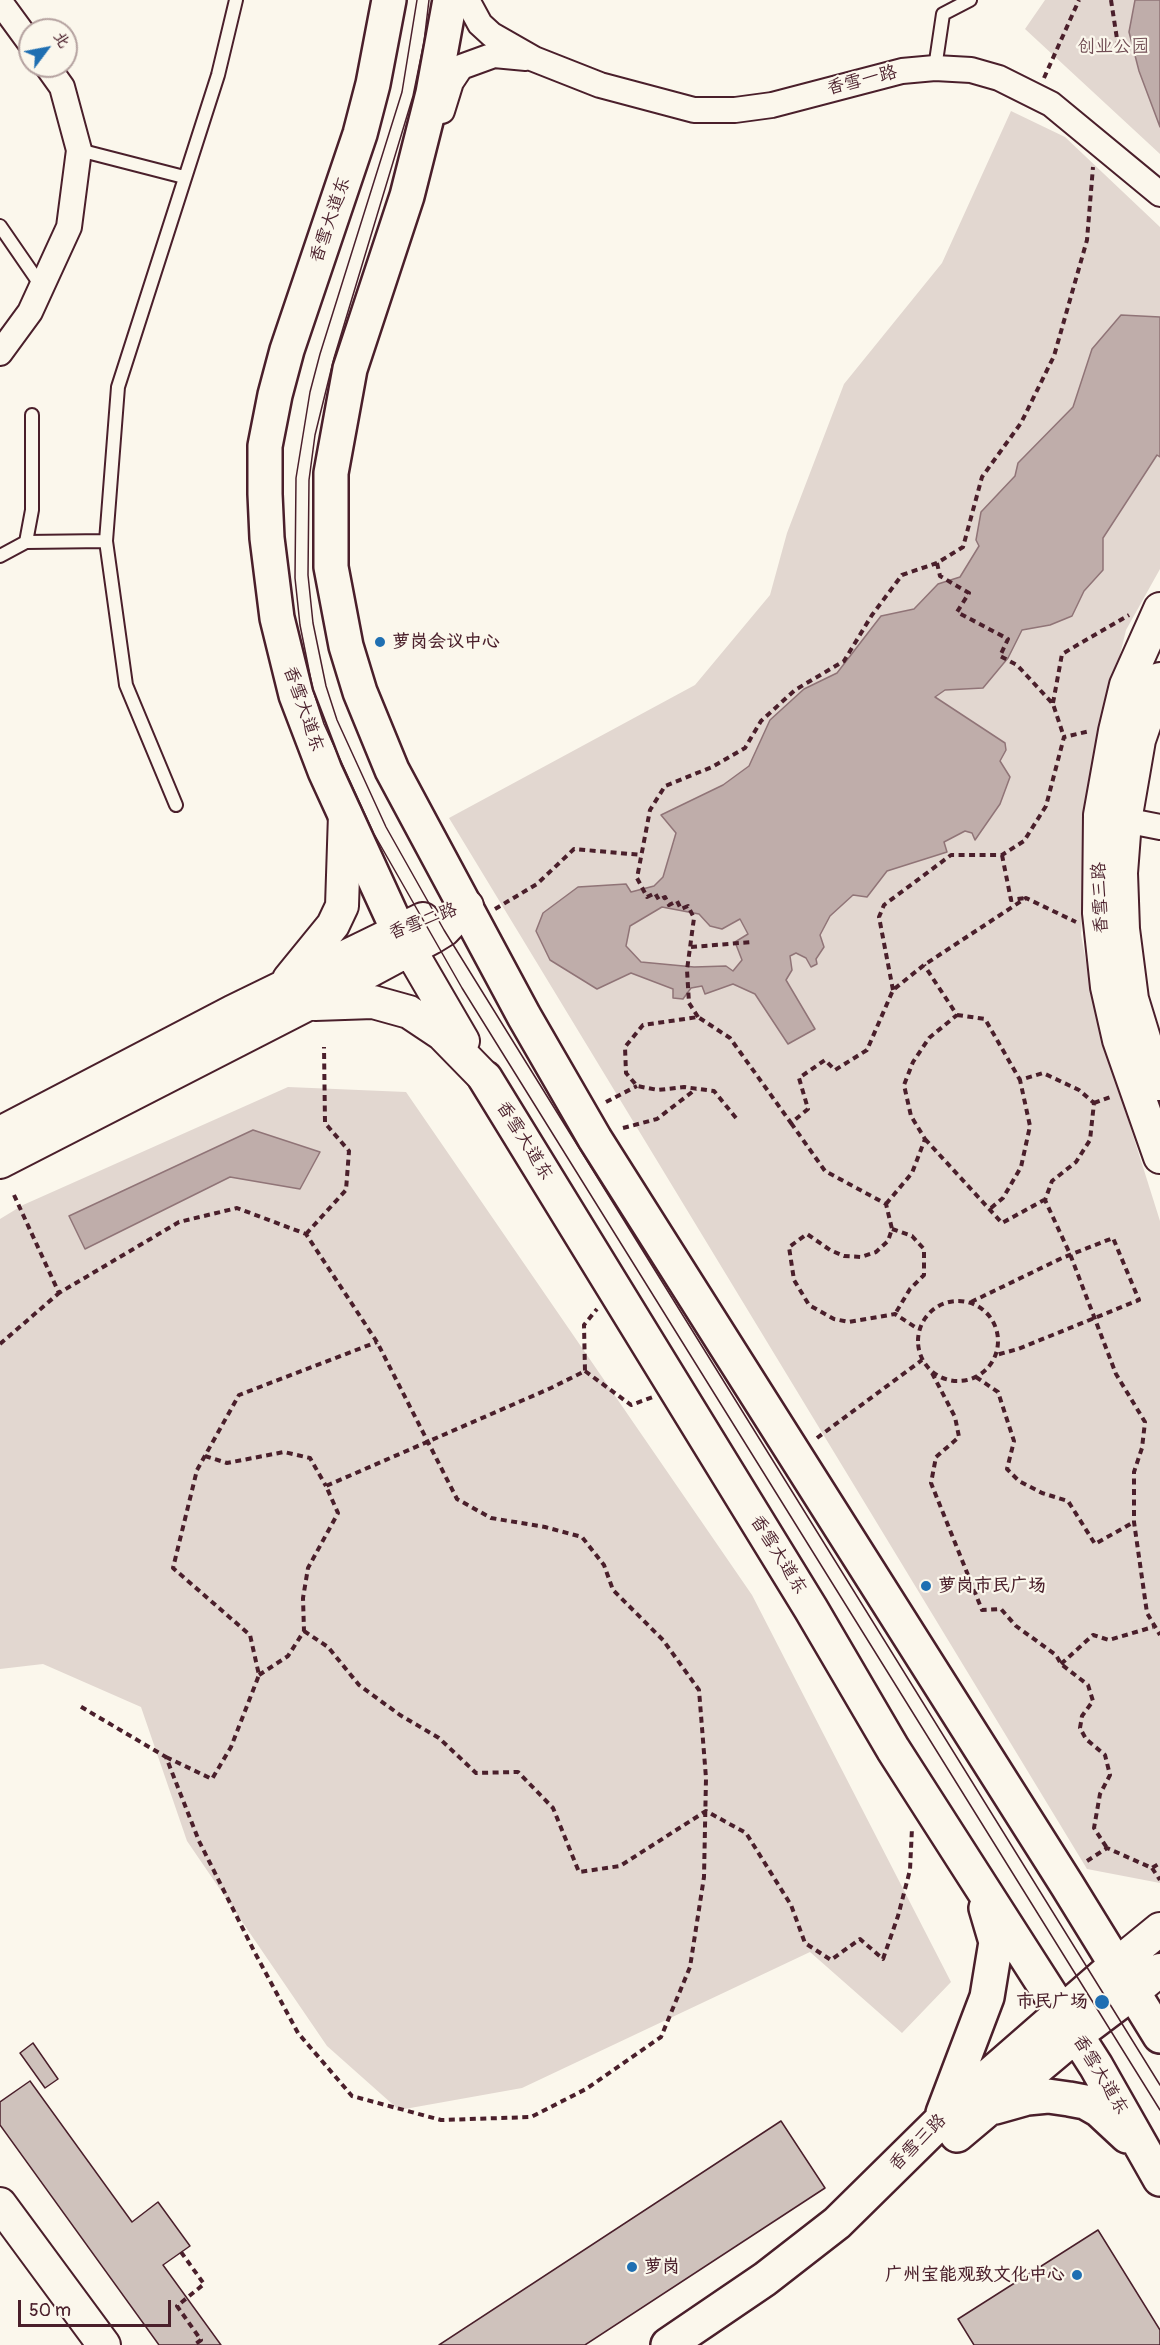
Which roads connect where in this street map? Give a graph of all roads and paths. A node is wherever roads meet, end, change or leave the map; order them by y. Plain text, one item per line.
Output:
1 (236, 0) edge
2 (389, 0) edge
3 (450, 0) edge
4 (467, 0) edge
5 (970, 0) edge
6 (1079, 0) edge
7 (1111, 0) edge
8 (0, 2) edge
9 (18, 27) edge
10 (1119, 52) dead end
11 (534, 59) junction
12 (935, 68) junction
13 (56, 78) edge
14 (1036, 95) junction
15 (1096, 139) junction
16 (79, 150) junction
17 (184, 177) junction
18 (1160, 194) edge
19 (407, 196) junction
20 (0, 226) edge
21 (42, 287) junction
22 (0, 353) edge
23 (33, 415) dead end
24 (106, 541) junction
25 (26, 542) junction
26 (0, 556) edge
27 (937, 563) junction
28 (1147, 619) edge
29 (1160, 679) edge
30 (1053, 704) junction
31 (1097, 729) dead end
32 (1064, 738) junction
33 (176, 806) dead end
34 (345, 814) junction
35 (1113, 818) junction
36 (1160, 827) edge
37 (642, 855) junction
38 (1002, 855) junction
39 (1026, 898) junction
40 (481, 907) junction
41 (1077, 922) dead end
42 (403, 940) junction
43 (752, 942) dead end
44 (690, 947) junction
45 (924, 965) junction
46 (281, 988) junction
47 (893, 990) junction
48 (308, 1004) junction
49 (957, 1015) junction
50 (698, 1017) junction
51 (324, 1047) dead end
52 (485, 1078) junction
53 (1020, 1080) junction
54 (637, 1086) junction
55 (696, 1089) junction
56 (1160, 1090) edge
57 (1124, 1092) dead end
58 (606, 1102) dead end
59 (1094, 1103) junction
60 (736, 1118) dead end
61 (790, 1123) junction
62 (623, 1128) dead end
63 (0, 1133) edge
64 (925, 1139) junction
65 (1160, 1157) edge
66 (0, 1162) edge
67 (14, 1195) dead end
68 (1045, 1200) junction
69 (886, 1204) junction
70 (991, 1208) junction
71 (892, 1228) junction
72 (306, 1234) junction
73 (1070, 1254) junction
74 (59, 1293) junction
75 (971, 1302) junction
76 (600, 1306) dead end
77 (895, 1314) junction
78 (1096, 1319) junction
79 (918, 1329) junction
80 (376, 1342) junction
81 (0, 1344) edge
82 (996, 1354) junction
83 (922, 1360) junction
84 (585, 1371) junction
85 (932, 1373) junction
86 (976, 1377) junction
87 (655, 1396) dead end
88 (817, 1438) dead end
89 (428, 1442) junction
90 (204, 1456) junction
91 (326, 1486) junction
92 (1134, 1522) junction
93 (1153, 1627) junction
94 (304, 1632) junction
95 (1160, 1635) edge
96 (1061, 1664) junction
97 (259, 1675) junction
98 (78, 1705) dead end
99 (166, 1757) junction
100 (706, 1811) junction
101 (913, 1819) dead end
102 (1107, 1848) junction
103 (1087, 1861) dead end
104 (965, 1863) junction
105 (1160, 1863) edge
106 (1152, 1868) junction
107 (1160, 1880) edge
108 (1160, 1929) edge
109 (1116, 1965) junction
110 (1160, 1970) edge
111 (1133, 1992) junction
112 (1069, 2024) junction
113 (1160, 2036) edge
114 (985, 2110) junction
115 (940, 2120) junction
116 (1160, 2178) edge
117 (0, 2204) edge
118 (181, 2252) dead end
119 (104, 2345) edge
120 (194, 2345) edge
121 (668, 2345) edge
122 (709, 2345) edge

1 - 17 lane
2 - 34 main road, 香雪大道东
3 - 19 main road
4 - 11 street
5 - 12 lane
6 - 14 path
7 - 10 path
8 - 9 street
11 - 12 street, 香雪一路
11 - 19 street
12 - 14 street, 香雪一路
13 - 16 street
14 - 15 street, 香雪一路
15 - 18 street, 香雪一路
15 - 27 path
16 - 17 lane
16 - 21 street
17 - 24 lane
19 - 40 main road
20 - 21 lane
21 - 22 street
23 - 25 lane
24 - 25 lane
24 - 33 lane
25 - 26 lane
27 - 30 path
27 - 37 path
28 - 30 path
28 - 35 street, 香雪三路
29 - 35 street, 香雪三路
30 - 32 path
31 - 32 path
32 - 38 path
34 - 42 main road, 香雪大道东
34 - 46 street
35 - 36 street
35 - 56 street, 香雪三路
35 - 65 street, 香雪三路
37 - 40 path
37 - 44 path
38 - 39 path
38 - 47 path
39 - 41 path
39 - 45 path
40 - 42 street, 香雪二路
40 - 109 main road
42 - 46 street, 香雪二路
42 - 48 street, 香雪二路
42 - 52 street, 香雪大道东
43 - 44 path
44 - 50 path
45 - 47 path
45 - 49 path
46 - 63 street, 香雪二路
47 - 61 path
48 - 52 street
48 - 66 street, 香雪二路
49 - 53 path
49 - 64 path
50 - 54 path
50 - 61 path
51 - 72 path
52 - 104 main road, 香雪大道东
53 - 59 path
53 - 70 path
54 - 55 path
54 - 58 path
55 - 60 path
55 - 62 path
57 - 59 path
59 - 68 path
61 - 69 path
64 - 69 path
64 - 70 path
67 - 74 path
68 - 70 path
68 - 73 path
69 - 71 path
71 - 77 path
71 - 77 path
72 - 74 path
72 - 80 path
73 - 75 path
73 - 78 path
73 - 78 path
74 - 81 path
75 - 79 path
75 - 82 path
76 - 84 path
77 - 79 path
78 - 82 path
78 - 92 path
79 - 83 path
80 - 89 path
80 - 90 path
82 - 86 path
83 - 85 path
83 - 88 path
84 - 87 path
84 - 89 path
85 - 86 path
85 - 96 path
86 - 92 path
89 - 91 path
89 - 100 path
90 - 91 path
90 - 97 path
91 - 94 path
92 - 93 path
93 - 95 path
93 - 96 path
94 - 97 path
94 - 100 path
96 - 102 path
97 - 99 path
98 - 99 path
99 - 100 path
100 - 101 path
102 - 103 path
102 - 106 path
104 - 112 main road, 香雪大道东
104 - 115 main road
105 - 106 path
106 - 107 path
108 - 109 street, 香雪三路
109 - 111 main road
109 - 112 main road, 香雪三路
110 - 111 street, 香雪三路
111 - 112 main road, 香雪三路
111 - 113 main road
112 - 114 main road, 香雪三路
112 - 115 main road, 香雪三路
112 - 116 main road, 香雪大道东
114 - 116 main road
114 - 122 main road, 香雪三路
115 - 121 main road, 香雪三路
117 - 119 street
118 - 120 path

